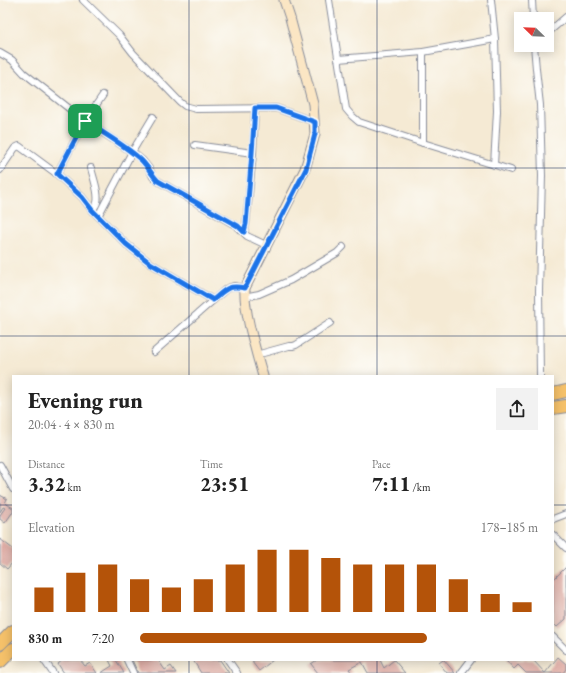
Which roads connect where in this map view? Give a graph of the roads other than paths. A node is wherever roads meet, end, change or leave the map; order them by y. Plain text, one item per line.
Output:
1 (83, 0) edge
2 (284, 0) edge
3 (329, 0) edge
4 (491, 0) edge
5 (532, 0) edge
6 (533, 12) edge
7 (566, 17) edge
8 (554, 28) edge
9 (495, 39) junction
10 (423, 52) junction
11 (535, 52) edge
12 (0, 53) edge
13 (338, 59) junction
14 (103, 94) dead end
15 (255, 108) junction
16 (153, 117) dead end
17 (85, 121) junction
18 (315, 122) junction
19 (423, 143) junction
20 (195, 146) dead end
21 (132, 152) junction
22 (252, 153) junction
23 (494, 164) junction
24 (91, 168) dead end
25 (0, 170) edge
26 (511, 170) dead end
27 (57, 174) junction
28 (92, 210) junction
29 (98, 216) junction
30 (244, 232) junction
31 (266, 245) junction
32 (343, 247) dead end
33 (244, 293) junction
34 (213, 300) junction
35 (330, 323) dead end
36 (154, 352) dead end
37 (256, 355) junction
38 (262, 375) edge
39 (540, 375) edge
40 (566, 391) edge
41 (554, 394) edge
42 (566, 406) edge
43 (554, 408) edge
44 (0, 465) edge
45 (12, 487) edge
46 (566, 514) edge
47 (554, 519) edge
48 (554, 536) edge
49 (566, 548) edge
50 (12, 632) edge
51 (554, 638) edge
52 (0, 644) edge
53 (12, 650) edge
54 (566, 650) edge
55 (45, 661) edge
56 (127, 661) edge
57 (229, 661) edge
58 (470, 661) edge
59 (0, 662) edge
60 (53, 673) edge
61 (133, 673) edge
62 (237, 673) edge
63 (461, 673) edge

1 - 15 street
2 - 18 street
3 - 13 street
4 - 9 street
5 - 6 street
7 - 8 street
9 - 10 street
9 - 23 street
10 - 13 street
10 - 19 street
11 - 39 street
12 - 17 street
13 - 19 street
14 - 17 street
15 - 18 street
15 - 22 street
16 - 21 street
17 - 21 street
17 - 27 street
18 - 31 street
19 - 23 street
20 - 22 street
21 - 29 street
21 - 30 street
22 - 30 street
23 - 26 street
24 - 28 street
25 - 27 street
27 - 28 street
28 - 29 street
29 - 34 street
30 - 31 street
31 - 33 street
32 - 33 street
33 - 34 street
33 - 37 street
34 - 36 street
35 - 37 street
37 - 38 street
40 - 41 highway
42 - 43 highway
44 - 45 street
46 - 47 street
48 - 49 street
50 - 52 highway
51 - 54 street
53 - 59 highway
55 - 60 street
56 - 61 street
57 - 62 street
58 - 63 street

